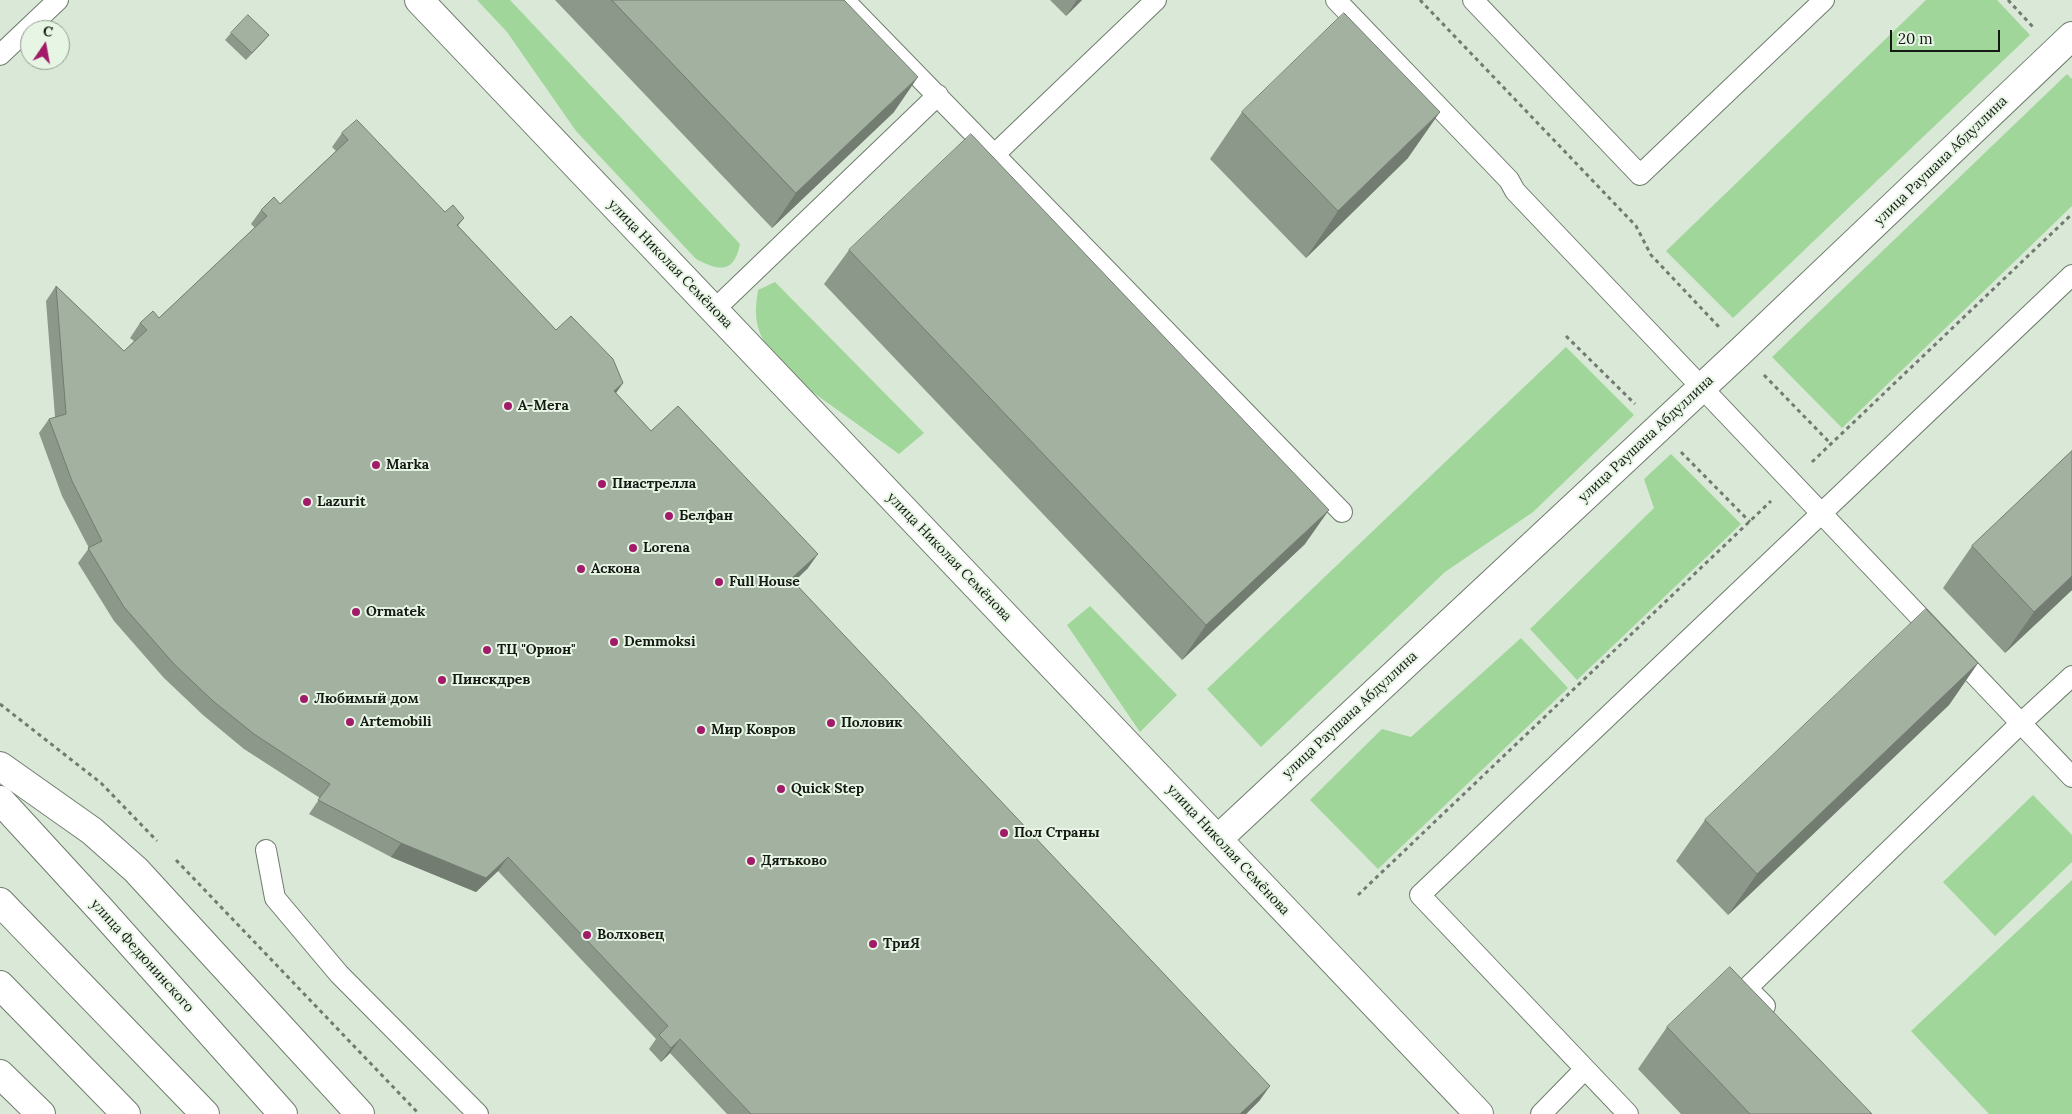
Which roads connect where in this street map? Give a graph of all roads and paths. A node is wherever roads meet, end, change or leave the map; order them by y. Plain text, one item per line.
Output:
1 (58, 0) edge
2 (419, 0) edge
3 (844, 0) edge
4 (1156, 0) edge
5 (1336, 0) edge
6 (1420, 0) edge
7 (1473, 0) edge
8 (1824, 0) edge
9 (2072, 36) edge
10 (0, 55) edge
11 (938, 95) junction
12 (995, 154) junction
13 (2072, 214) edge
14 (2072, 275) edge
15 (714, 310) junction
16 (1741, 351) junction
17 (1702, 387) junction
18 (1831, 444) junction
19 (1792, 482) junction
20 (1342, 512) dead end
21 (1822, 514) junction
22 (2072, 676) edge
23 (2021, 723) junction
24 (0, 766) edge
25 (2072, 777) edge
26 (0, 800) edge
27 (1218, 839) junction
28 (266, 850) dead end
29 (1358, 895) dead end
30 (0, 902) edge
31 (0, 985) edge
32 (1774, 1016) edge
33 (1585, 1069) junction
34 (0, 1074) edge
35 (41, 1114) edge
36 (126, 1114) edge
37 (205, 1114) edge
38 (283, 1114) edge
39 (360, 1114) edge
40 (478, 1114) edge
41 (1479, 1114) edge
42 (1541, 1114) edge
43 (1628, 1114) edge

1 - 10 lane
2 - 15 main road, улица Николая Семёнова
3 - 11 lane
4 - 12 lane
5 - 17 lane
6 - 16 path
7 - 8 lane
9 - 16 main road, улица Раушана Абдуллина
11 - 12 lane
11 - 15 lane
12 - 20 lane
13 - 18 path
14 - 21 lane
15 - 27 main road, улица Николая Семёнова
16 - 17 main road, улица Раушана Абдуллина
16 - 18 path
17 - 19 lane
17 - 27 main road, улица Раушана Абдуллина
18 - 19 path
19 - 21 lane
19 - 29 path
21 - 23 lane
21 - 33 lane
22 - 23 lane
23 - 25 lane
23 - 32 lane
24 - 39 main road
26 - 38 main road, улица Федюнинского
27 - 41 main road, улица Николая Семёнова
28 - 40 lane
30 - 37 main road
31 - 36 main road
33 - 42 lane
33 - 43 lane
34 - 35 main road

